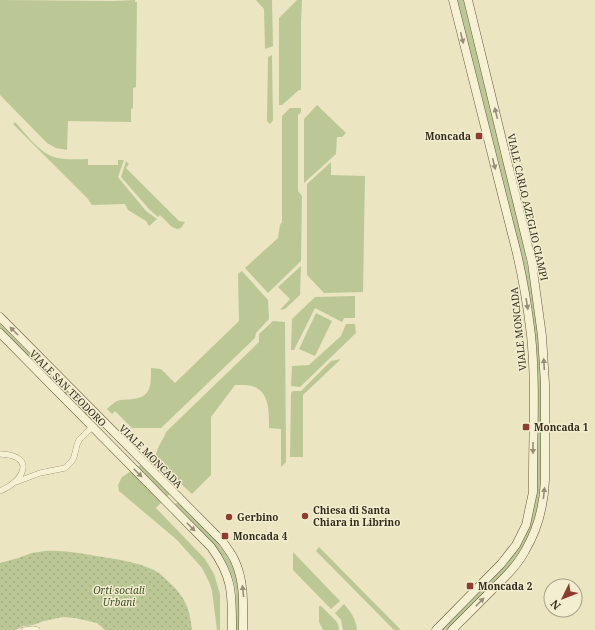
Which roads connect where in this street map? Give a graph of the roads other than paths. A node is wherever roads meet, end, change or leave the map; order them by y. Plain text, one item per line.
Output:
1 (453, 0) edge
2 (468, 0) edge
3 (0, 317) edge
4 (0, 333) edge
5 (100, 418) junction
6 (92, 427) junction
7 (119, 438) junction
8 (111, 446) junction
9 (0, 454) edge
10 (23, 467) junction
11 (40, 473) junction
12 (16, 482) junction
13 (0, 491) edge
14 (24, 630) edge
15 (37, 630) edge
16 (232, 630) edge
17 (244, 630) edge
18 (436, 630) edge
19 (452, 630) edge

1 -> 18 main road, VIALE MONCADA
19 -> 2 main road, VIALE CARLO AZEGLIO CIAMPI
5 -> 3 main road, VIALE MONCADA
4 - 6 main road, VIALE SAN TEODORO
5 - 6 main road
5 - 7 main road, VIALE MONCADA
6 - 8 main road, VIALE SAN TEODORO
6 - 11 street
7 - 8 main road
17 -> 7 main road, VIALE MONCADA
8 -> 16 main road, VIALE SAN TEODORO
9 - 10 street
10 - 11 street
10 - 12 street
11 - 12 street
12 - 13 street
14 - 15 street

